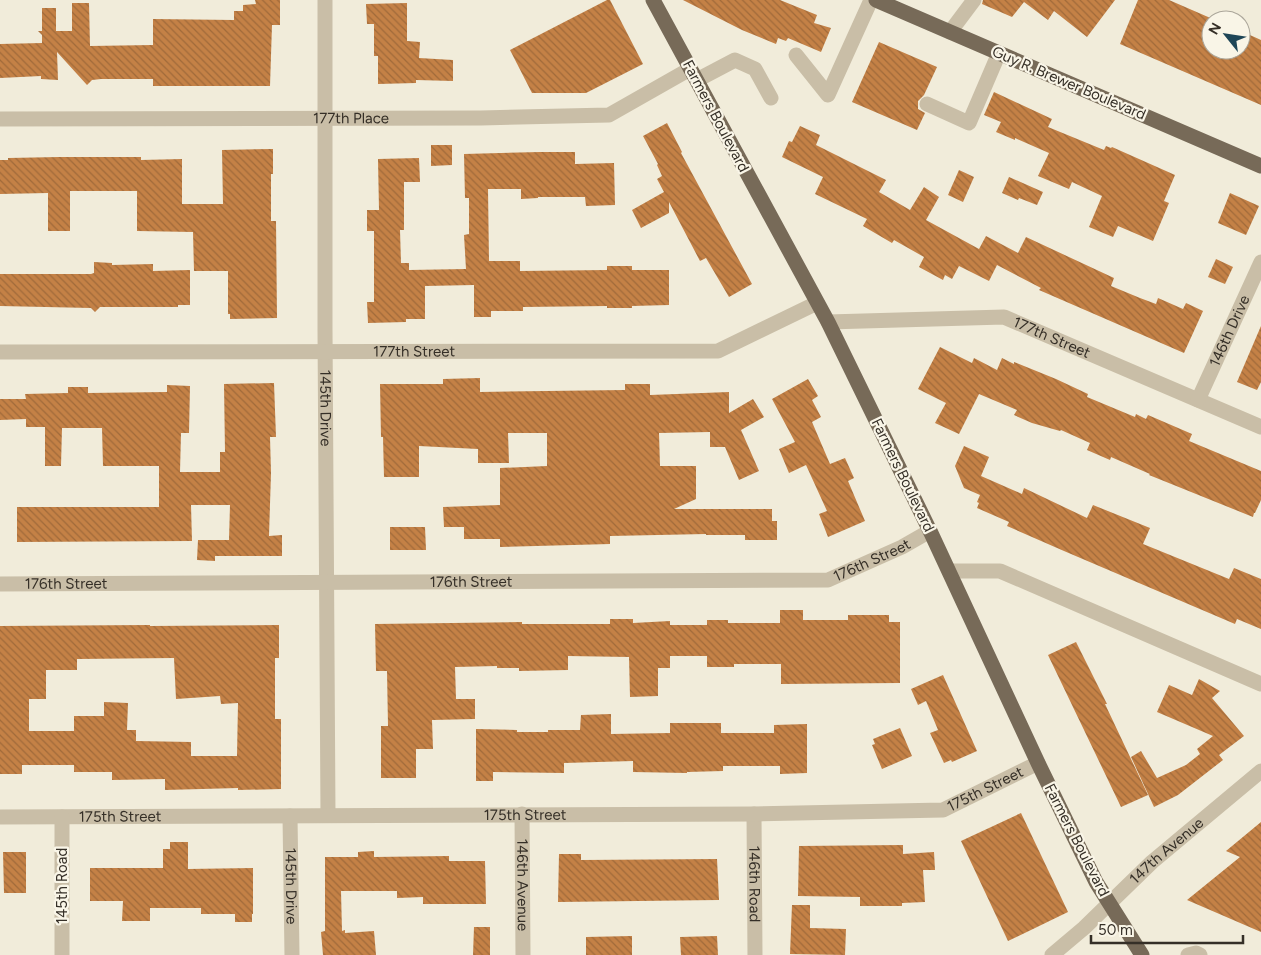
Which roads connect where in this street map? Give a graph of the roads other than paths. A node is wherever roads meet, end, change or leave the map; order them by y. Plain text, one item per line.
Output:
1 (325, 0) edge
2 (653, 0) edge
3 (871, 0) edge
4 (876, 0) edge
5 (974, 0) edge
6 (950, 32) junction
7 (1000, 53) junction
8 (796, 55) dead end
9 (694, 74) junction
10 (771, 98) dead end
11 (927, 104) dead end
12 (325, 118) junction
13 (0, 119) edge
14 (1261, 166) edge
15 (1261, 262) edge
16 (817, 303) junction
17 (828, 322) junction
18 (325, 351) junction
19 (0, 352) edge
20 (1198, 400) junction
21 (1261, 427) edge
22 (930, 531) junction
23 (949, 571) junction
24 (0, 584) edge
25 (326, 584) junction
26 (1261, 684) edge
27 (1038, 763) junction
28 (1261, 771) edge
29 (522, 814) junction
30 (754, 814) junction
31 (328, 815) junction
32 (290, 816) junction
33 (0, 817) edge
34 (62, 817) junction
35 (1109, 903) junction
36 (755, 948) edge
37 (523, 952) edge
38 (62, 955) edge
39 (292, 955) edge
40 (1052, 955) edge
41 (1142, 955) edge
42 (1188, 955) edge
43 (1200, 955) edge

1 - 12 street, 145th Drive
2 - 9 main road, Farmers Boulevard
3 - 8 street
4 - 6 main road, Guy R. Brewer Boulevard
5 - 6 street
6 - 7 main road, Guy R. Brewer Boulevard
7 - 11 street
7 - 14 main road, Guy R. Brewer Boulevard
9 - 10 street, 177th Place
9 - 12 street, 177th Place
9 - 16 main road, Farmers Boulevard
12 - 13 street, 177th Place
12 - 18 street, 145th Drive
15 - 20 street, 146th Drive
16 - 17 main road, Farmers Boulevard
16 - 18 street, 177th Street
17 - 20 street, 177th Street
17 - 22 main road, Farmers Boulevard
18 - 19 street, 177th Street
18 - 25 street, 145th Drive
20 - 21 street, 177th Street
22 - 23 main road, Farmers Boulevard
22 - 25 street, 176th Street
23 - 26 street
23 - 27 main road, Farmers Boulevard
24 - 25 street, 176th Street
25 - 31 street, 145th Drive
27 - 30 street, 175th Street
27 - 35 main road, Farmers Boulevard
28 - 35 street, 147th Avenue
29 - 30 street, 175th Street
29 - 31 street, 175th Street
29 - 37 street, 146th Avenue
30 - 36 street, 146th Road
31 - 32 street, 175th Street
32 - 34 street, 175th Street
32 - 39 street, 145th Drive
33 - 34 street, 175th Street
34 - 38 street, 145th Road
35 - 40 street, 147th Avenue
35 - 41 main road, Farmers Boulevard
42 - 43 street

